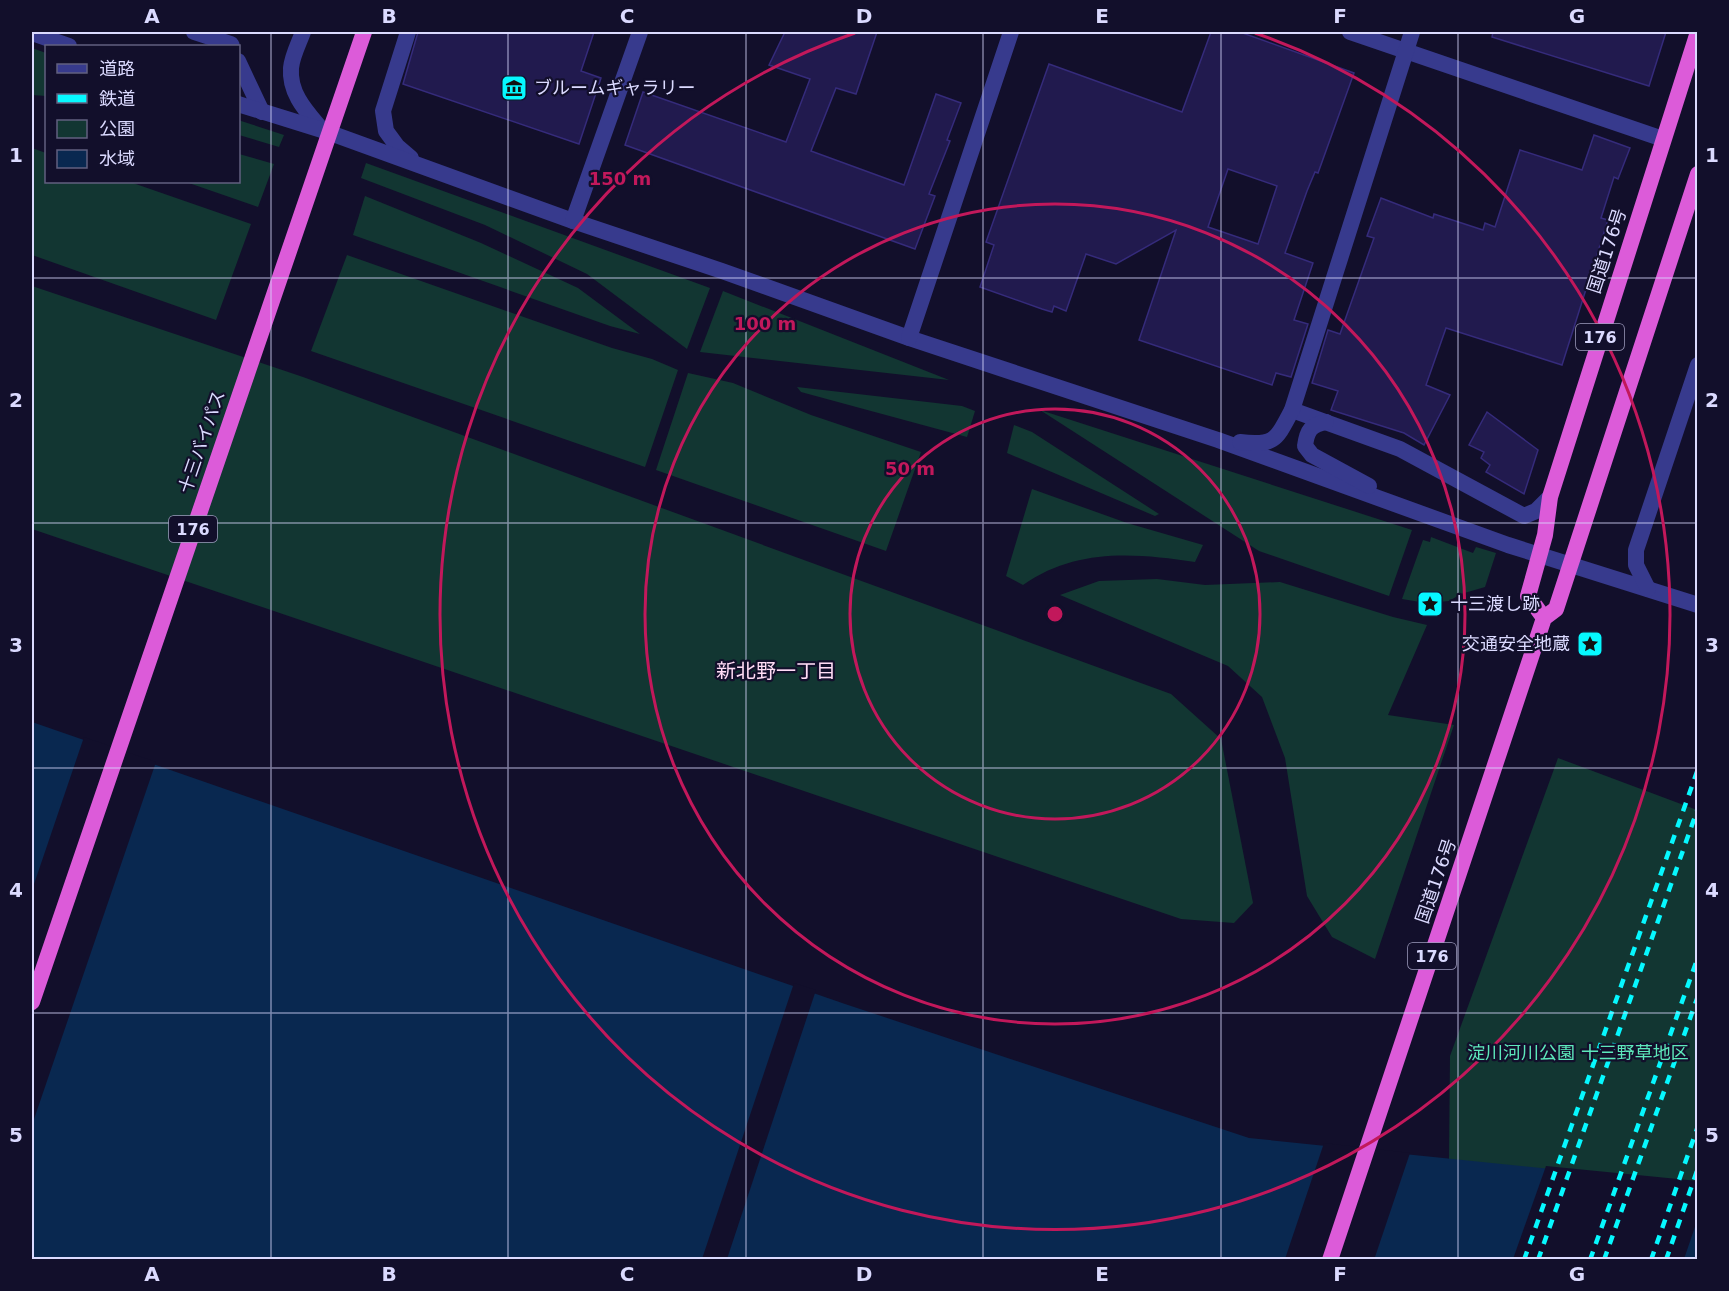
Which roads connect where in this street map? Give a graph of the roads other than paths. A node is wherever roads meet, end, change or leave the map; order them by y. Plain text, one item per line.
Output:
1 (194, 32) edge
2 (303, 32) edge
3 (358, 32) edge
4 (363, 32) edge
5 (408, 32) edge
6 (640, 32) edge
7 (1011, 32) edge
8 (1350, 32) edge
9 (1412, 32) edge
10 (1698, 32) edge
11 (32, 33) edge
12 (66, 45) edge
13 (231, 45) edge
14 (1406, 51) junction
15 (355, 55) junction
16 (240, 65) edge
17 (240, 105) edge
18 (262, 112) junction
19 (322, 130) junction
20 (1663, 140) junction
21 (418, 165) junction
22 (1698, 174) edge
23 (1693, 202) edge
24 (573, 220) junction
25 (909, 338) junction
26 (1698, 365) edge
27 (1292, 410) junction
28 (1326, 422) junction
29 (1218, 440) junction
30 (1550, 496) junction
31 (1424, 515) junction
32 (1648, 589) junction
33 (1698, 605) edge
34 (1550, 613) junction
35 (32, 1002) edge
36 (1330, 1260) edge

1 - 13 street
2 - 19 street
3 - 15 highway, 176
4 - 15 highway, 十三バイパス / 176
5 - 21 street
6 - 24 street
7 - 25 street
8 - 14 street
9 - 14 street
10 - 20 highway, 国道176号 / 176
11 - 12 street
14 - 20 street
14 - 27 street
15 - 35 highway, 十三バイパス / 176
16 - 18 street
17 - 18 street
18 - 19 street
19 - 21 street
20 - 30 highway, 国道176号 / 176
21 - 24 street
22 - 23 highway, 国道176号 / 176
23 - 34 highway, 国道176号 / 176
24 - 25 street
25 - 29 street
26 - 32 street
27 - 28 street
27 - 29 street
28 - 30 street
28 - 31 street
29 - 31 street
30 - 34 highway, 国道176号 / 176
31 - 32 street
32 - 33 street
34 - 36 highway, 国道176号 / 176

